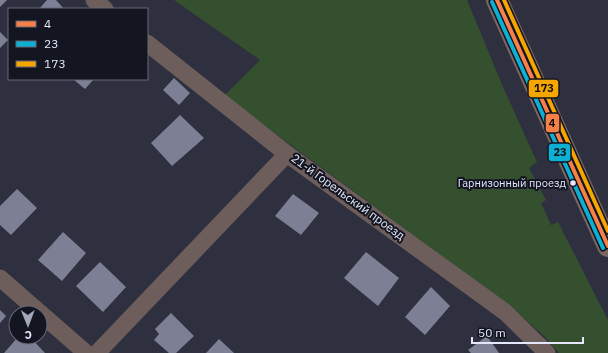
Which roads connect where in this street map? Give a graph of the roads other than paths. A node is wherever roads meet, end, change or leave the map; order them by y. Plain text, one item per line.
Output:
1 (94, 0) edge
2 (497, 0) edge
3 (104, 8) edge
4 (148, 44) edge
5 (287, 154) junction
6 (608, 246) edge
7 (0, 278) edge
8 (86, 353) edge
9 (97, 353) edge
10 (547, 353) edge

1 - 3 street
2 - 6 main road
4 - 5 street, 21-й Горельский проезд
5 - 9 street
5 - 10 street, 21-й Горельский проезд
7 - 8 street

